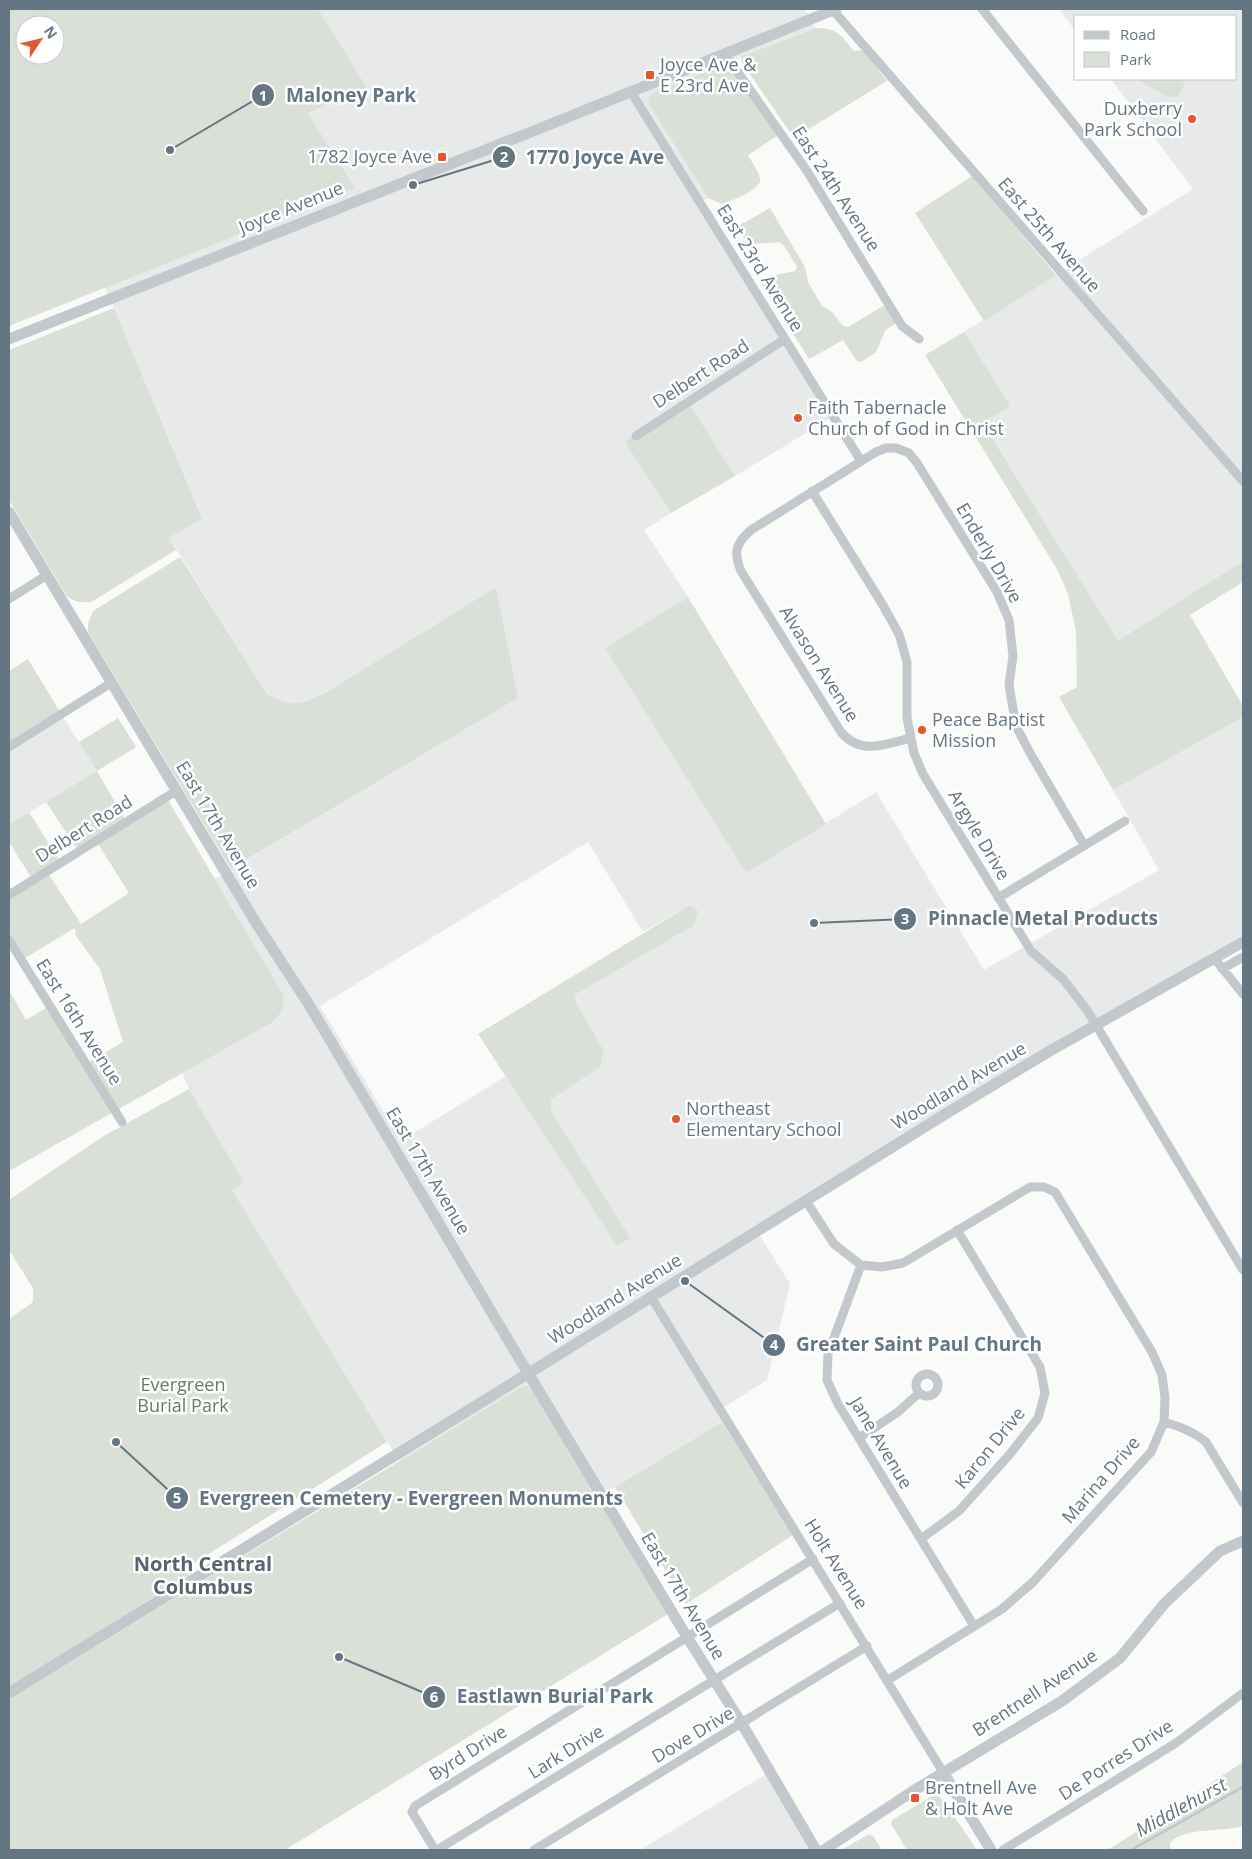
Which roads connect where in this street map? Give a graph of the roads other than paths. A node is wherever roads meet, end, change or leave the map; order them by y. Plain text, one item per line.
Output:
1 (834, 9) edge
2 (982, 9) edge
3 (725, 54) junction
4 (631, 92) junction
5 (1143, 211) dead end
6 (785, 339) junction
7 (919, 339) dead end
8 (9, 340) edge
9 (636, 436) dead end
10 (861, 461) junction
11 (1243, 482) edge
12 (812, 491) junction
13 (9, 512) edge
14 (47, 575) junction
15 (9, 599) edge
16 (111, 683) junction
17 (911, 738) junction
18 (9, 747) edge
19 (176, 790) junction
20 (1124, 821) dead end
21 (1084, 844) junction
22 (9, 895) edge
23 (998, 898) junction
24 (9, 940) edge
25 (1243, 942) edge
26 (1243, 957) edge
27 (1214, 958) junction
28 (1222, 969) junction
29 (1243, 994) edge
30 (1096, 1025) junction
31 (122, 1122) dead end
32 (806, 1201) junction
33 (958, 1230) junction
34 (861, 1264) junction
35 (1243, 1270) edge
36 (651, 1297) junction
37 (529, 1373) junction
38 (919, 1392) dead end
39 (1164, 1422) junction
40 (859, 1438) junction
41 (1243, 1503) edge
42 (921, 1539) junction
43 (1243, 1541) edge
44 (813, 1559) junction
45 (840, 1604) junction
46 (974, 1626) junction
47 (686, 1637) junction
48 (867, 1646) junction
49 (713, 1680) junction
50 (888, 1680) junction
51 (9, 1693) edge
52 (1243, 1693) edge
53 (742, 1724) junction
54 (943, 1772) junction
55 (436, 1850) edge
56 (534, 1850) edge
57 (816, 1850) edge
58 (824, 1850) edge
59 (991, 1850) edge
60 (1003, 1850) edge

1 - 3 street, Joyce Avenue
1 - 11 street, East 25th Avenue
2 - 5 street
3 - 4 street, Joyce Avenue
3 - 7 street, East 24th Avenue
4 - 6 street, East 23rd Avenue
4 - 8 street, Joyce Avenue
6 - 9 street, Delbert Road
6 - 10 street, East 23rd Avenue
10 - 12 street
10 - 21 street, Enderly Drive
12 - 17 street, Argyle Drive
12 - 17 street, Alvason Avenue
13 - 14 street, East 17th Avenue
14 - 15 street
14 - 16 street, East 17th Avenue
16 - 18 street
16 - 19 street, East 17th Avenue
17 - 23 street, Argyle Drive
19 - 22 street, Delbert Road
19 - 37 street, East 17th Avenue
20 - 21 street
21 - 23 street
23 - 30 street, Argyle Drive
24 - 31 street, East 16th Avenue
25 - 27 street, Woodland Avenue
26 - 28 street
27 - 28 street
27 - 30 street, Woodland Avenue
28 - 29 street
30 - 32 street, Woodland Avenue
30 - 35 street, Argyle Drive
32 - 34 street
32 - 36 street, Woodland Avenue
33 - 34 street
33 - 39 street, Marina Drive
33 - 42 street, Karon Drive
34 - 40 street, Jane Avenue
36 - 37 street, Woodland Avenue
36 - 44 street, Holt Avenue
37 - 47 street, East 17th Avenue
37 - 51 street, Woodland Avenue
38 - 40 street
39 - 41 street
39 - 46 street, Marina Drive
40 - 42 street, Jane Avenue
42 - 46 street, Jane Avenue
43 - 54 street, Brentnell Avenue
44 - 45 street, Holt Avenue
44 - 47 street, Byrd Drive
45 - 48 street, Holt Avenue
45 - 49 street, Lark Drive
46 - 50 street, Marina Drive
47 - 49 street, East 17th Avenue
47 - 55 street, Byrd Drive
48 - 50 street, Holt Avenue
48 - 53 street, Dove Drive
49 - 53 street, East 17th Avenue
49 - 55 street, Lark Drive
50 - 54 street, Holt Avenue
52 - 60 street, De Porres Drive
53 - 56 street, Dove Drive
53 - 57 street, East 17th Avenue
54 - 58 street, Brentnell Avenue
54 - 59 street, Holt Avenue

